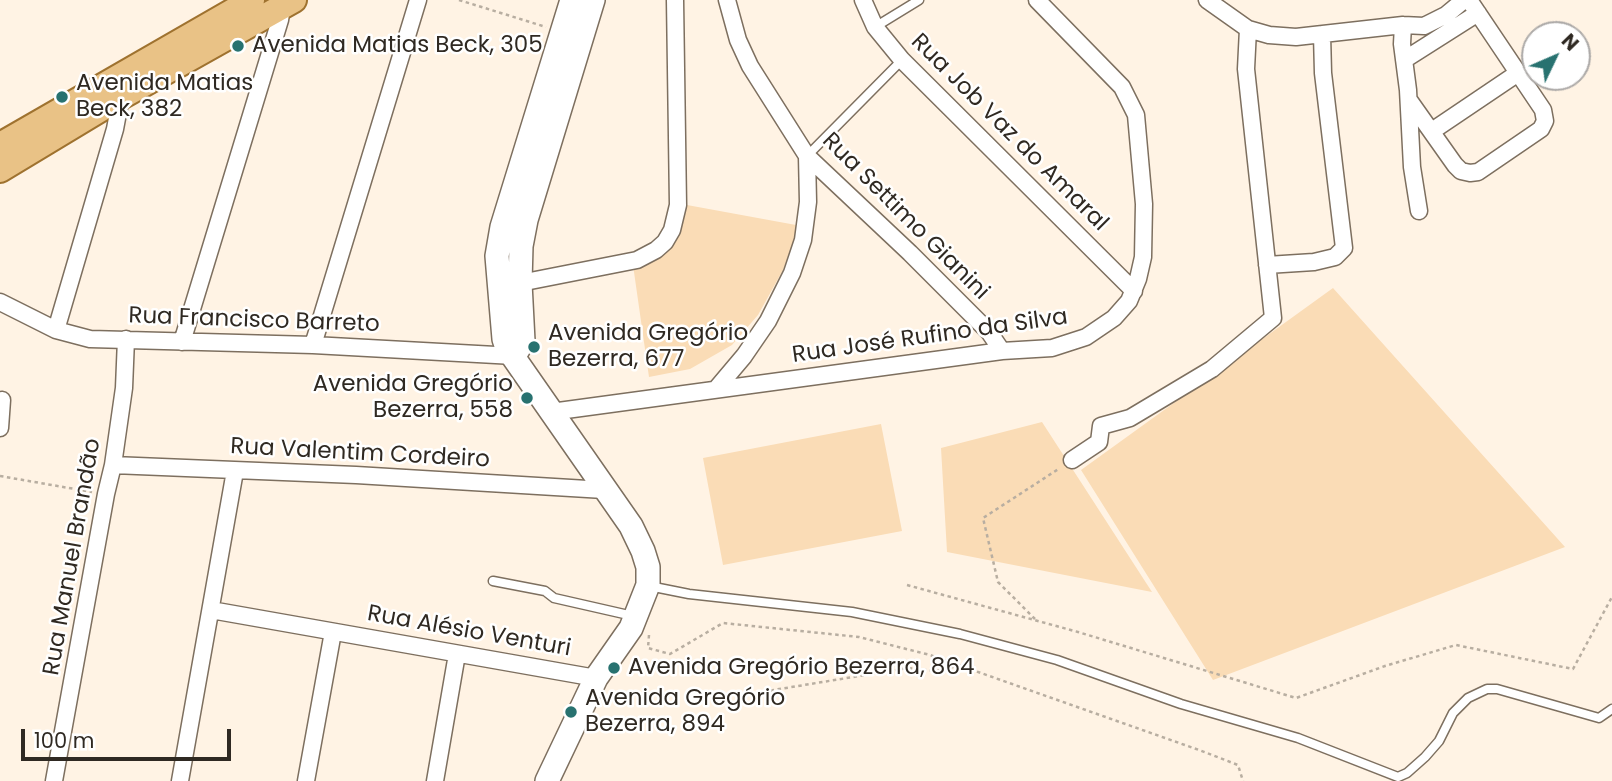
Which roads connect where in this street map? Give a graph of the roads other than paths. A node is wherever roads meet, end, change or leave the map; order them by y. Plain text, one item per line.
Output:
1 (251, 0) edge
2 (418, 0) edge
3 (572, 0) edge
4 (593, 0) edge
5 (687, 0) edge
6 (727, 0) edge
7 (863, 0) edge
8 (919, 0) edge
9 (1037, 0) edge
10 (1207, 0) edge
11 (285, 2) edge
12 (1470, 4) edge
13 (676, 8) edge
14 (1403, 25) junction
15 (875, 27) junction
16 (1248, 29) junction
17 (1322, 34) junction
18 (902, 60) junction
19 (1404, 60) junction
20 (1518, 73) junction
21 (121, 97) junction
22 (1409, 100) junction
23 (1432, 131) junction
24 (0, 145) edge
25 (807, 156) junction
26 (0, 170) edge
27 (1419, 211) dead end
28 (1267, 265) junction
29 (520, 283) junction
30 (1134, 291) junction
31 (0, 302) edge
32 (56, 330) junction
33 (125, 339) junction
34 (182, 342) junction
35 (313, 345) junction
36 (1002, 351) junction
37 (514, 356) junction
38 (717, 388) junction
39 (1, 400) edge
40 (551, 412) junction
41 (0, 428) edge
42 (1072, 460) road end
43 (113, 465) junction
44 (234, 471) junction
45 (604, 490) junction
46 (493, 581) dead end
47 (648, 585) junction
48 (211, 610) junction
49 (643, 620) junction
50 (333, 632) junction
51 (457, 654) junction
52 (596, 678) junction
53 (1612, 709) edge
54 (1399, 779) edge
55 (54, 781) edge
56 (180, 781) edge
57 (306, 781) edge
58 (435, 781) edge
59 (547, 781) edge

1 - 24 main road
2 - 35 street
3 - 37 street
4 - 29 street
5 - 13 street
6 - 25 street, Rua Settimo Gianini
7 - 15 street, Rua Job Vaz do Amaral
8 - 15 lane
9 - 30 street, Rua José Rufino da Silva
10 - 16 street
11 - 21 main road
11 - 34 street
12 - 14 street
12 - 19 street
12 - 20 street
13 - 29 street
14 - 17 street
14 - 19 street
15 - 18 street, Rua Job Vaz do Amaral
16 - 17 street
16 - 28 street
17 - 28 street
18 - 25 lane
18 - 30 street, Rua Job Vaz do Amaral
19 - 22 street
20 - 23 street
20 - 23 street
21 - 26 main road
21 - 32 street
22 - 23 street
22 - 27 street
25 - 36 street, Rua Settimo Gianini
25 - 38 street
28 - 42 street
29 - 37 street
30 - 36 street, Rua José Rufino da Silva
31 - 32 street, Rua Francisco Barreto
32 - 33 street, Rua Francisco Barreto
33 - 34 street, Rua Francisco Barreto
33 - 43 street, Rua Manuel Brandão
34 - 35 street, Rua Francisco Barreto
35 - 37 street, Rua Francisco Barreto
36 - 38 street, Rua José Rufino da Silva
37 - 40 street
38 - 40 street, Rua José Rufino da Silva
39 - 41 street
40 - 45 street
43 - 44 street, Rua Valentim Cordeiro
43 - 55 street, Rua Manuel Brandão
44 - 45 street, Rua Valentim Cordeiro
44 - 48 street
45 - 47 street
46 - 49 lane
47 - 49 street
47 - 54 lane
48 - 50 street, Rua Alésio Venturi
48 - 56 street
49 - 52 street
50 - 51 street, Rua Alésio Venturi
50 - 57 street, Rua Alésio Venturi
51 - 52 street, Rua Alésio Venturi
51 - 58 street
52 - 59 street
53 - 54 lane

